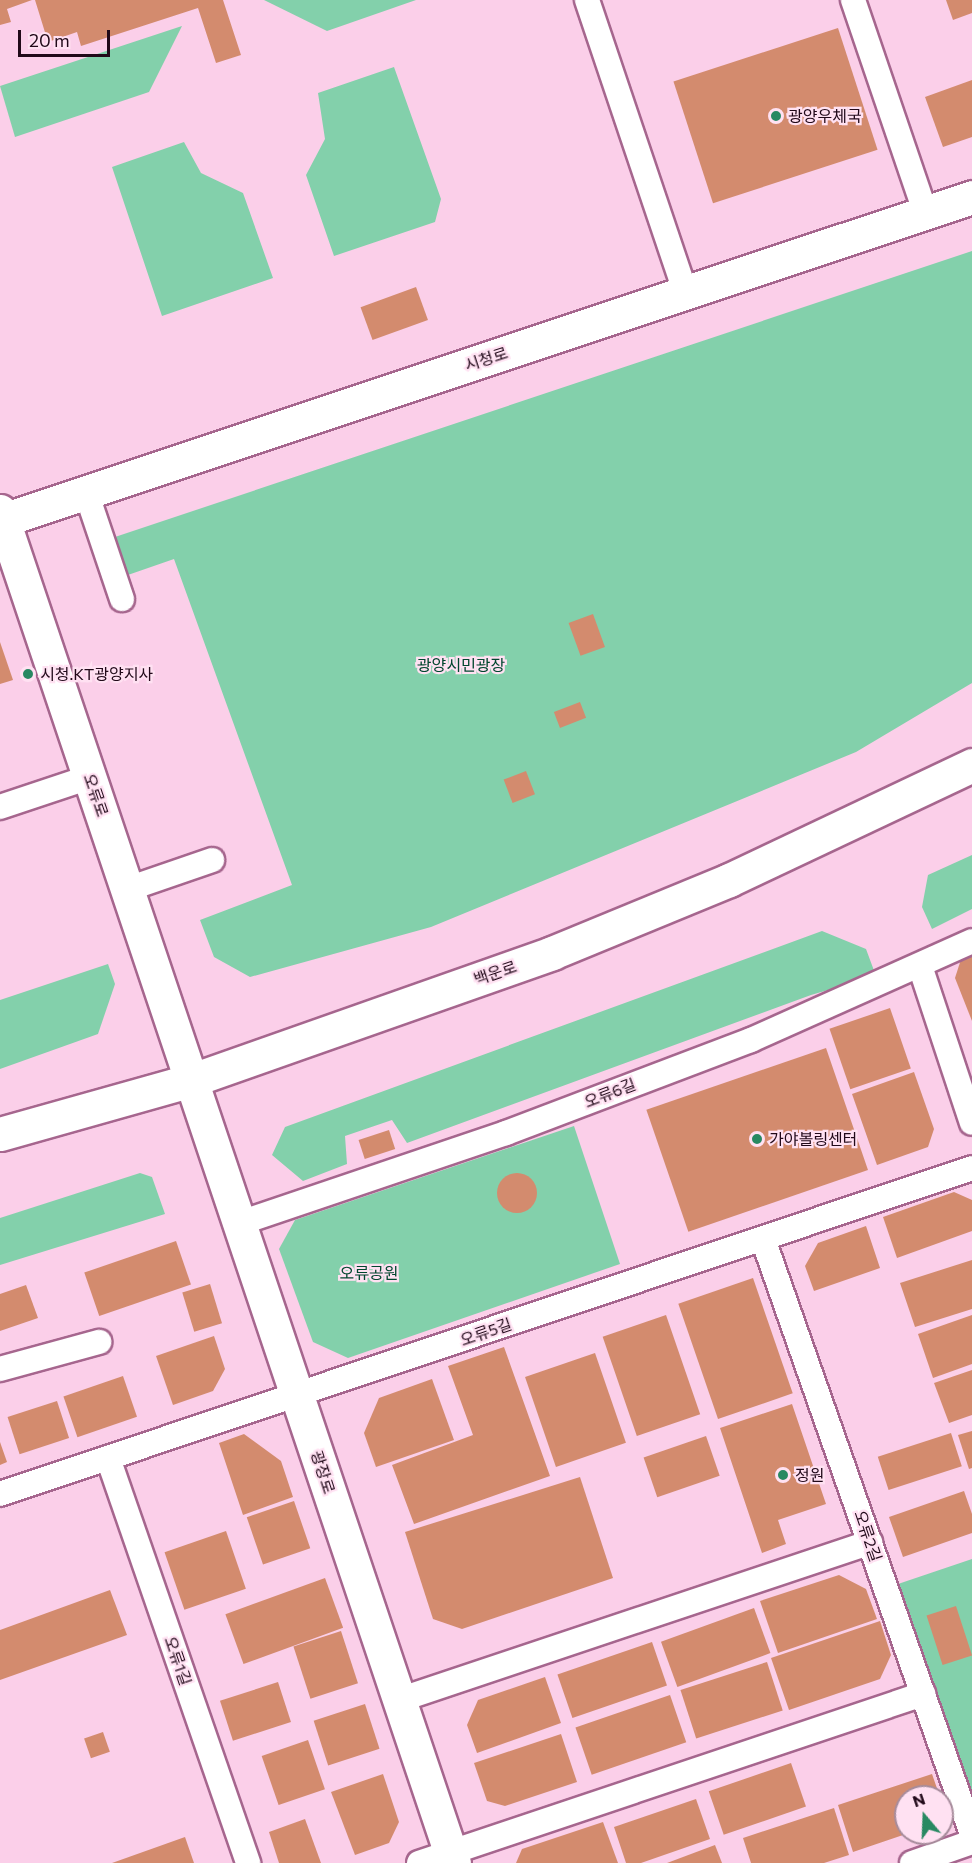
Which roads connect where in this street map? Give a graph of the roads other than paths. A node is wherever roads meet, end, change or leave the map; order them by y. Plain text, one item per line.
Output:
1 (587, 0) edge
2 (853, 0) edge
3 (972, 197) edge
4 (926, 212) junction
5 (686, 292) junction
6 (86, 492) junction
7 (1, 517) edge
8 (122, 599) dead end
9 (972, 765) edge
10 (90, 777) junction
11 (0, 807) edge
12 (212, 860) dead end
13 (128, 889) junction
14 (972, 941) edge
15 (920, 966) junction
16 (192, 1080) junction
17 (972, 1123) edge
18 (0, 1134) edge
19 (972, 1168) edge
20 (240, 1223) junction
21 (763, 1239) junction
22 (99, 1342) dead end
23 (0, 1369) edge
24 (298, 1396) junction
25 (108, 1458) junction
26 (0, 1494) edge
27 (870, 1542) junction
28 (923, 1694) junction
29 (399, 1700) junction
30 (972, 1833) edge
31 (972, 1842) edge
32 (452, 1858) edge
33 (248, 1863) edge
34 (420, 1863) edge
35 (912, 1863) edge

1 - 5 street
2 - 4 street
3 - 4 street, 시청로
4 - 5 street, 시청로
5 - 6 street, 시청로
6 - 7 street, 시청로
6 - 8 street
7 - 10 street, 오류로
9 - 16 street, 백운로
10 - 11 street
10 - 13 street, 오류로
12 - 13 street
13 - 16 street, 오류로
14 - 15 street, 오류6길
15 - 17 street
15 - 20 street, 오류6길
16 - 18 street, 백운로
16 - 20 street, 광장로
19 - 21 street, 오류5길
20 - 24 street, 광장로
21 - 24 street, 오류5길
21 - 27 street, 오류2길
22 - 23 street
24 - 25 street, 오류5길
24 - 29 street, 광장로
25 - 26 street, 오류5길
25 - 33 street, 오류1길
27 - 28 street, 오류2길
27 - 29 street
28 - 30 street, 오류2길
28 - 32 street
29 - 32 street, 광장로
31 - 35 street
32 - 34 street

